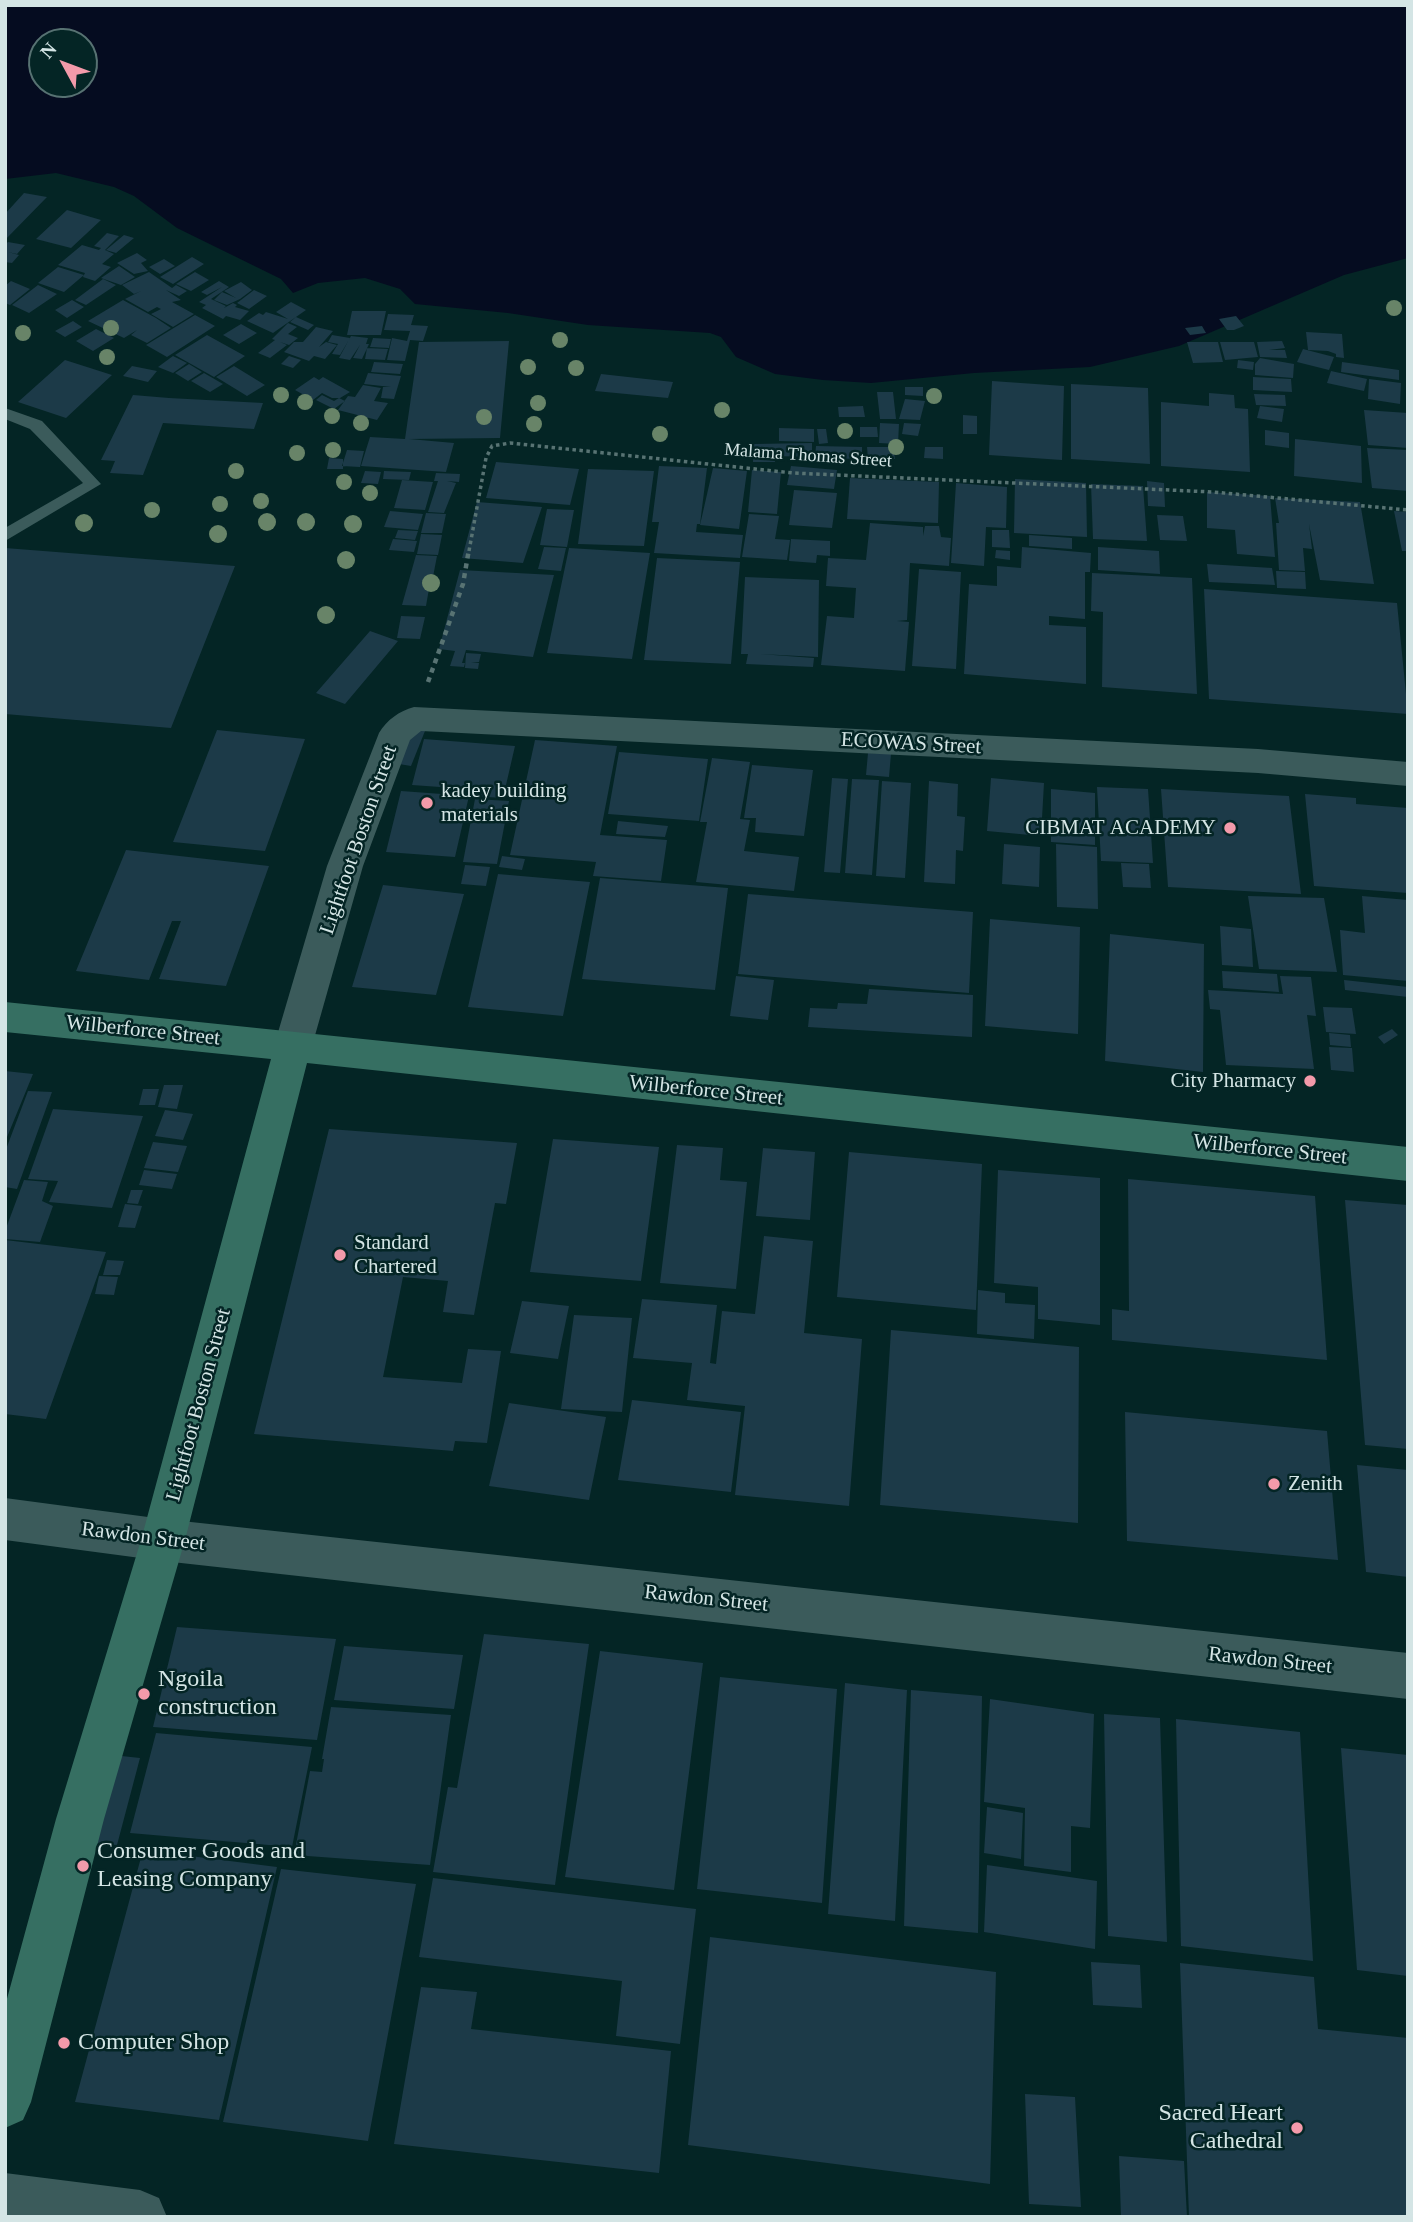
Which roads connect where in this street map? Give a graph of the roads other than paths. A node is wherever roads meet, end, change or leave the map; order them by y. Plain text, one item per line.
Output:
1 (5, 413) edge
2 (5, 536) edge
3 (414, 719) joint
4 (1408, 774) edge
5 (5, 1017) edge
6 (293, 1046) junction
7 (1408, 1164) edge
8 (5, 1519) edge
9 (163, 1540) junction
10 (1408, 1676) edge
11 (5, 2102) edge
12 (5, 2200) edge
13 (140, 2217) edge

1 - 2 lane
3 - 4 street, ECOWAS Street
3 - 6 street, Lightfoot Boston Street
5 - 6 main road, Wilberforce Street
6 - 7 main road, Wilberforce Street
6 - 9 main road, Lightfoot Boston Street
8 - 9 street, Rawdon Street
9 - 10 street, Rawdon Street
9 - 11 main road, Lightfoot Boston Street
12 - 13 street

